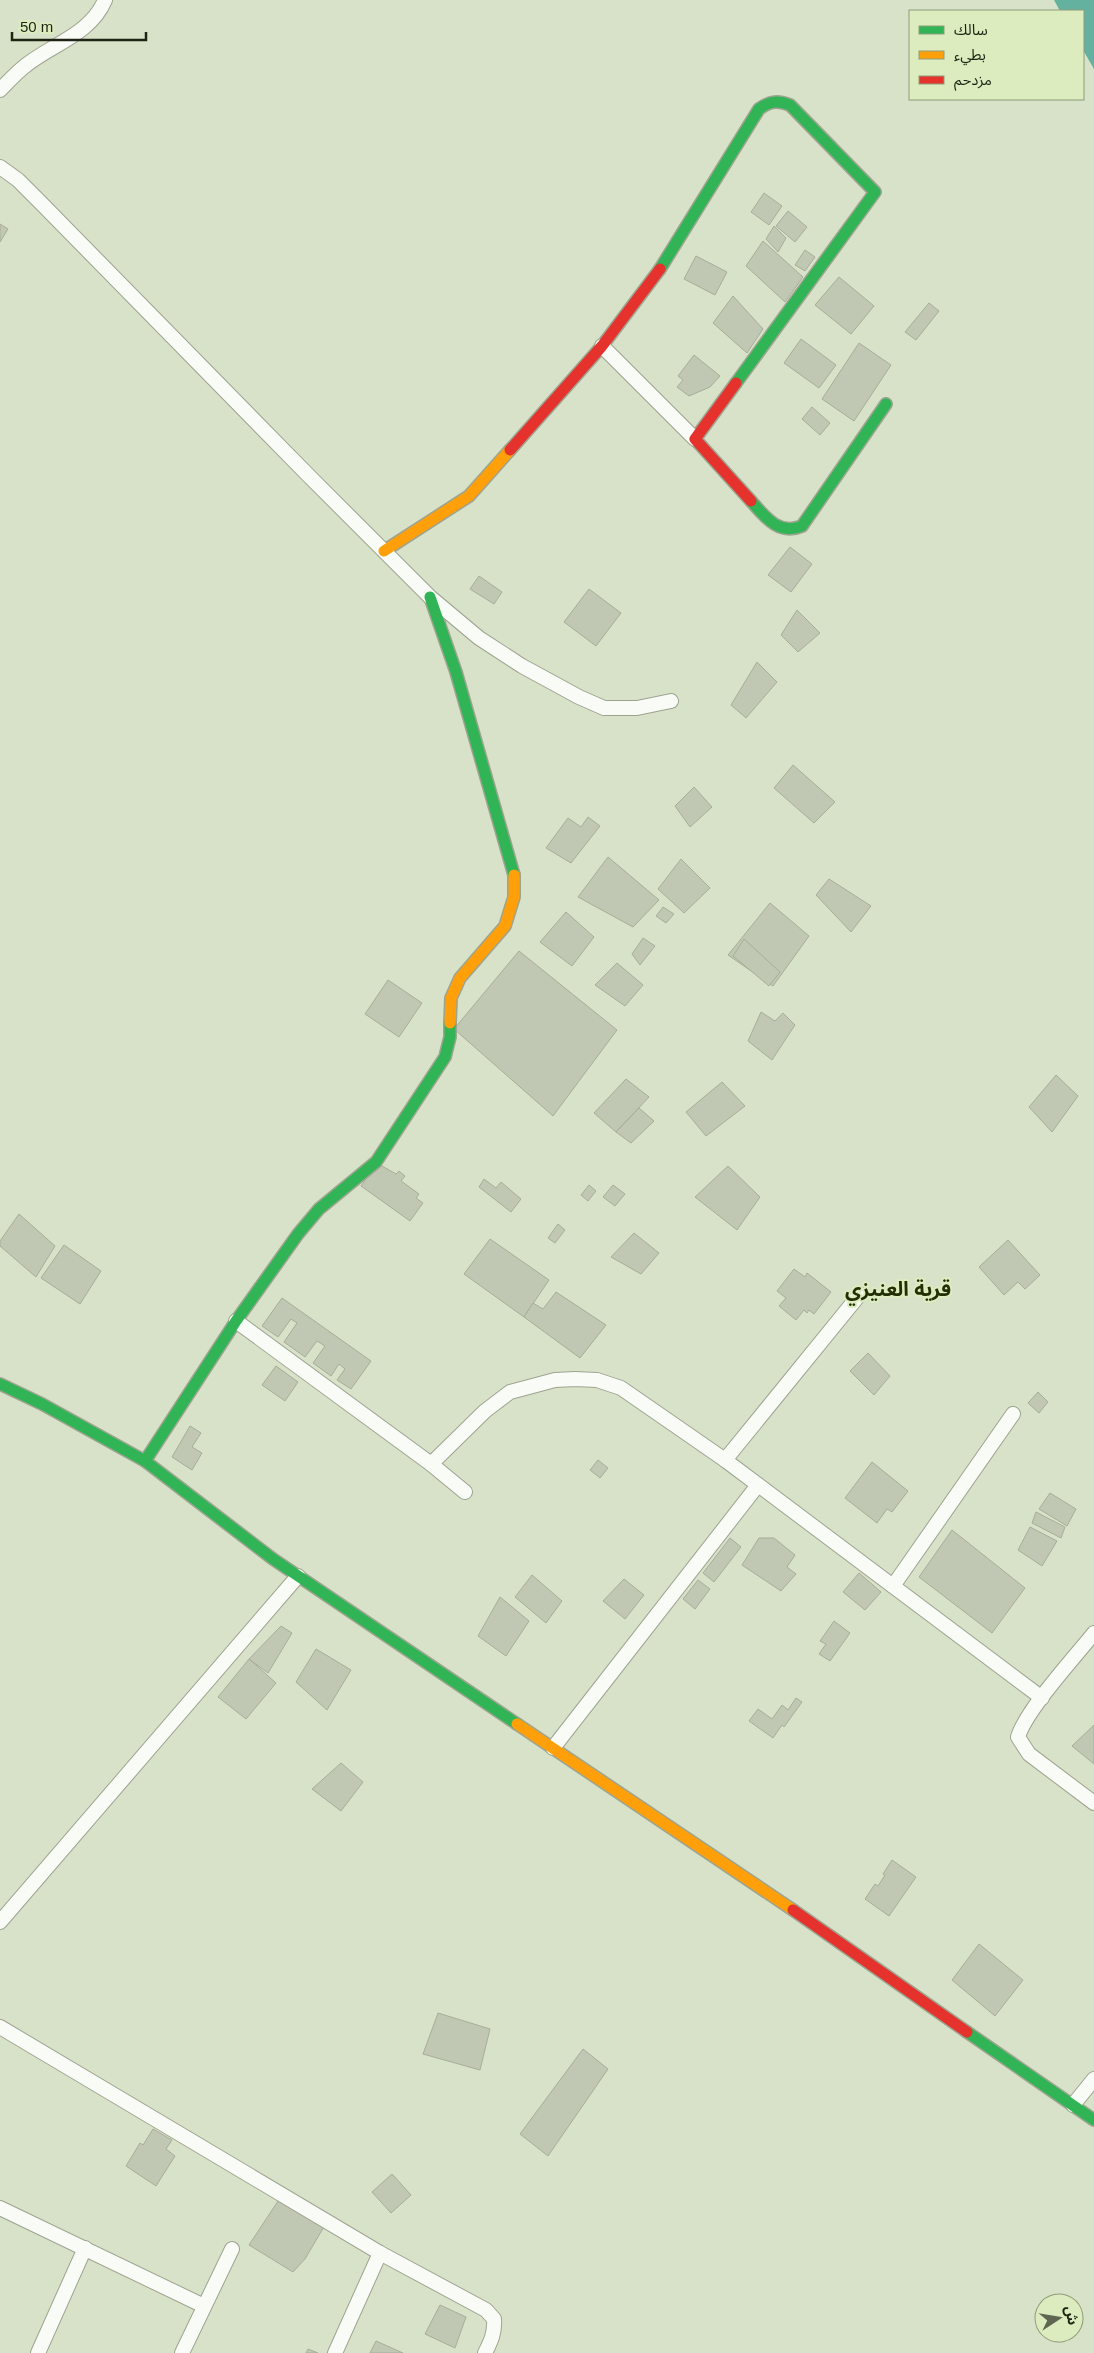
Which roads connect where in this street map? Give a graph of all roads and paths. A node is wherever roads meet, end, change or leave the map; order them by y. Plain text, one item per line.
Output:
1 (105, 0) edge
2 (0, 90) edge
3 (0, 167) edge
4 (602, 346) junction
5 (886, 404) dead end
6 (695, 438) junction
7 (384, 551) junction
8 (430, 597) junction
9 (671, 701) dead end
10 (860, 1294) dead end
11 (236, 1321) junction
12 (0, 1384) edge
13 (1013, 1414) dead end
14 (725, 1460) junction
15 (145, 1461) junction
16 (431, 1464) junction
17 (758, 1485) junction
18 (464, 1492) dead end
19 (298, 1576) junction
20 (893, 1586) junction
21 (1094, 1632) edge
22 (1042, 1698) junction
23 (553, 1748) junction
24 (1094, 1803) edge
25 (0, 1922) edge
26 (0, 2027) edge
27 (1094, 2079) edge
28 (1073, 2105) junction
29 (1094, 2120) edge
30 (0, 2208) edge
31 (85, 2248) junction
32 (232, 2248) dead end
33 (380, 2253) junction
34 (204, 2306) junction
35 (38, 2353) edge
36 (182, 2353) edge
37 (336, 2353) edge
38 (485, 2353) edge

1 - 2 street
3 - 7 street
4 - 6 street
4 - 6 street
4 - 7 street
5 - 6 street
7 - 8 street
8 - 9 street
8 - 11 street
10 - 14 street
11 - 15 street
11 - 16 street
12 - 15 street
13 - 20 street
14 - 16 street
14 - 17 street
15 - 19 street
16 - 18 street
17 - 20 street
17 - 23 street
19 - 23 street
19 - 25 street
20 - 22 street
21 - 22 street
22 - 24 street
23 - 28 street
26 - 33 street
27 - 28 street
28 - 29 street
30 - 31 street
31 - 34 street
31 - 35 street
32 - 34 street
33 - 37 street
33 - 38 street
34 - 36 street

